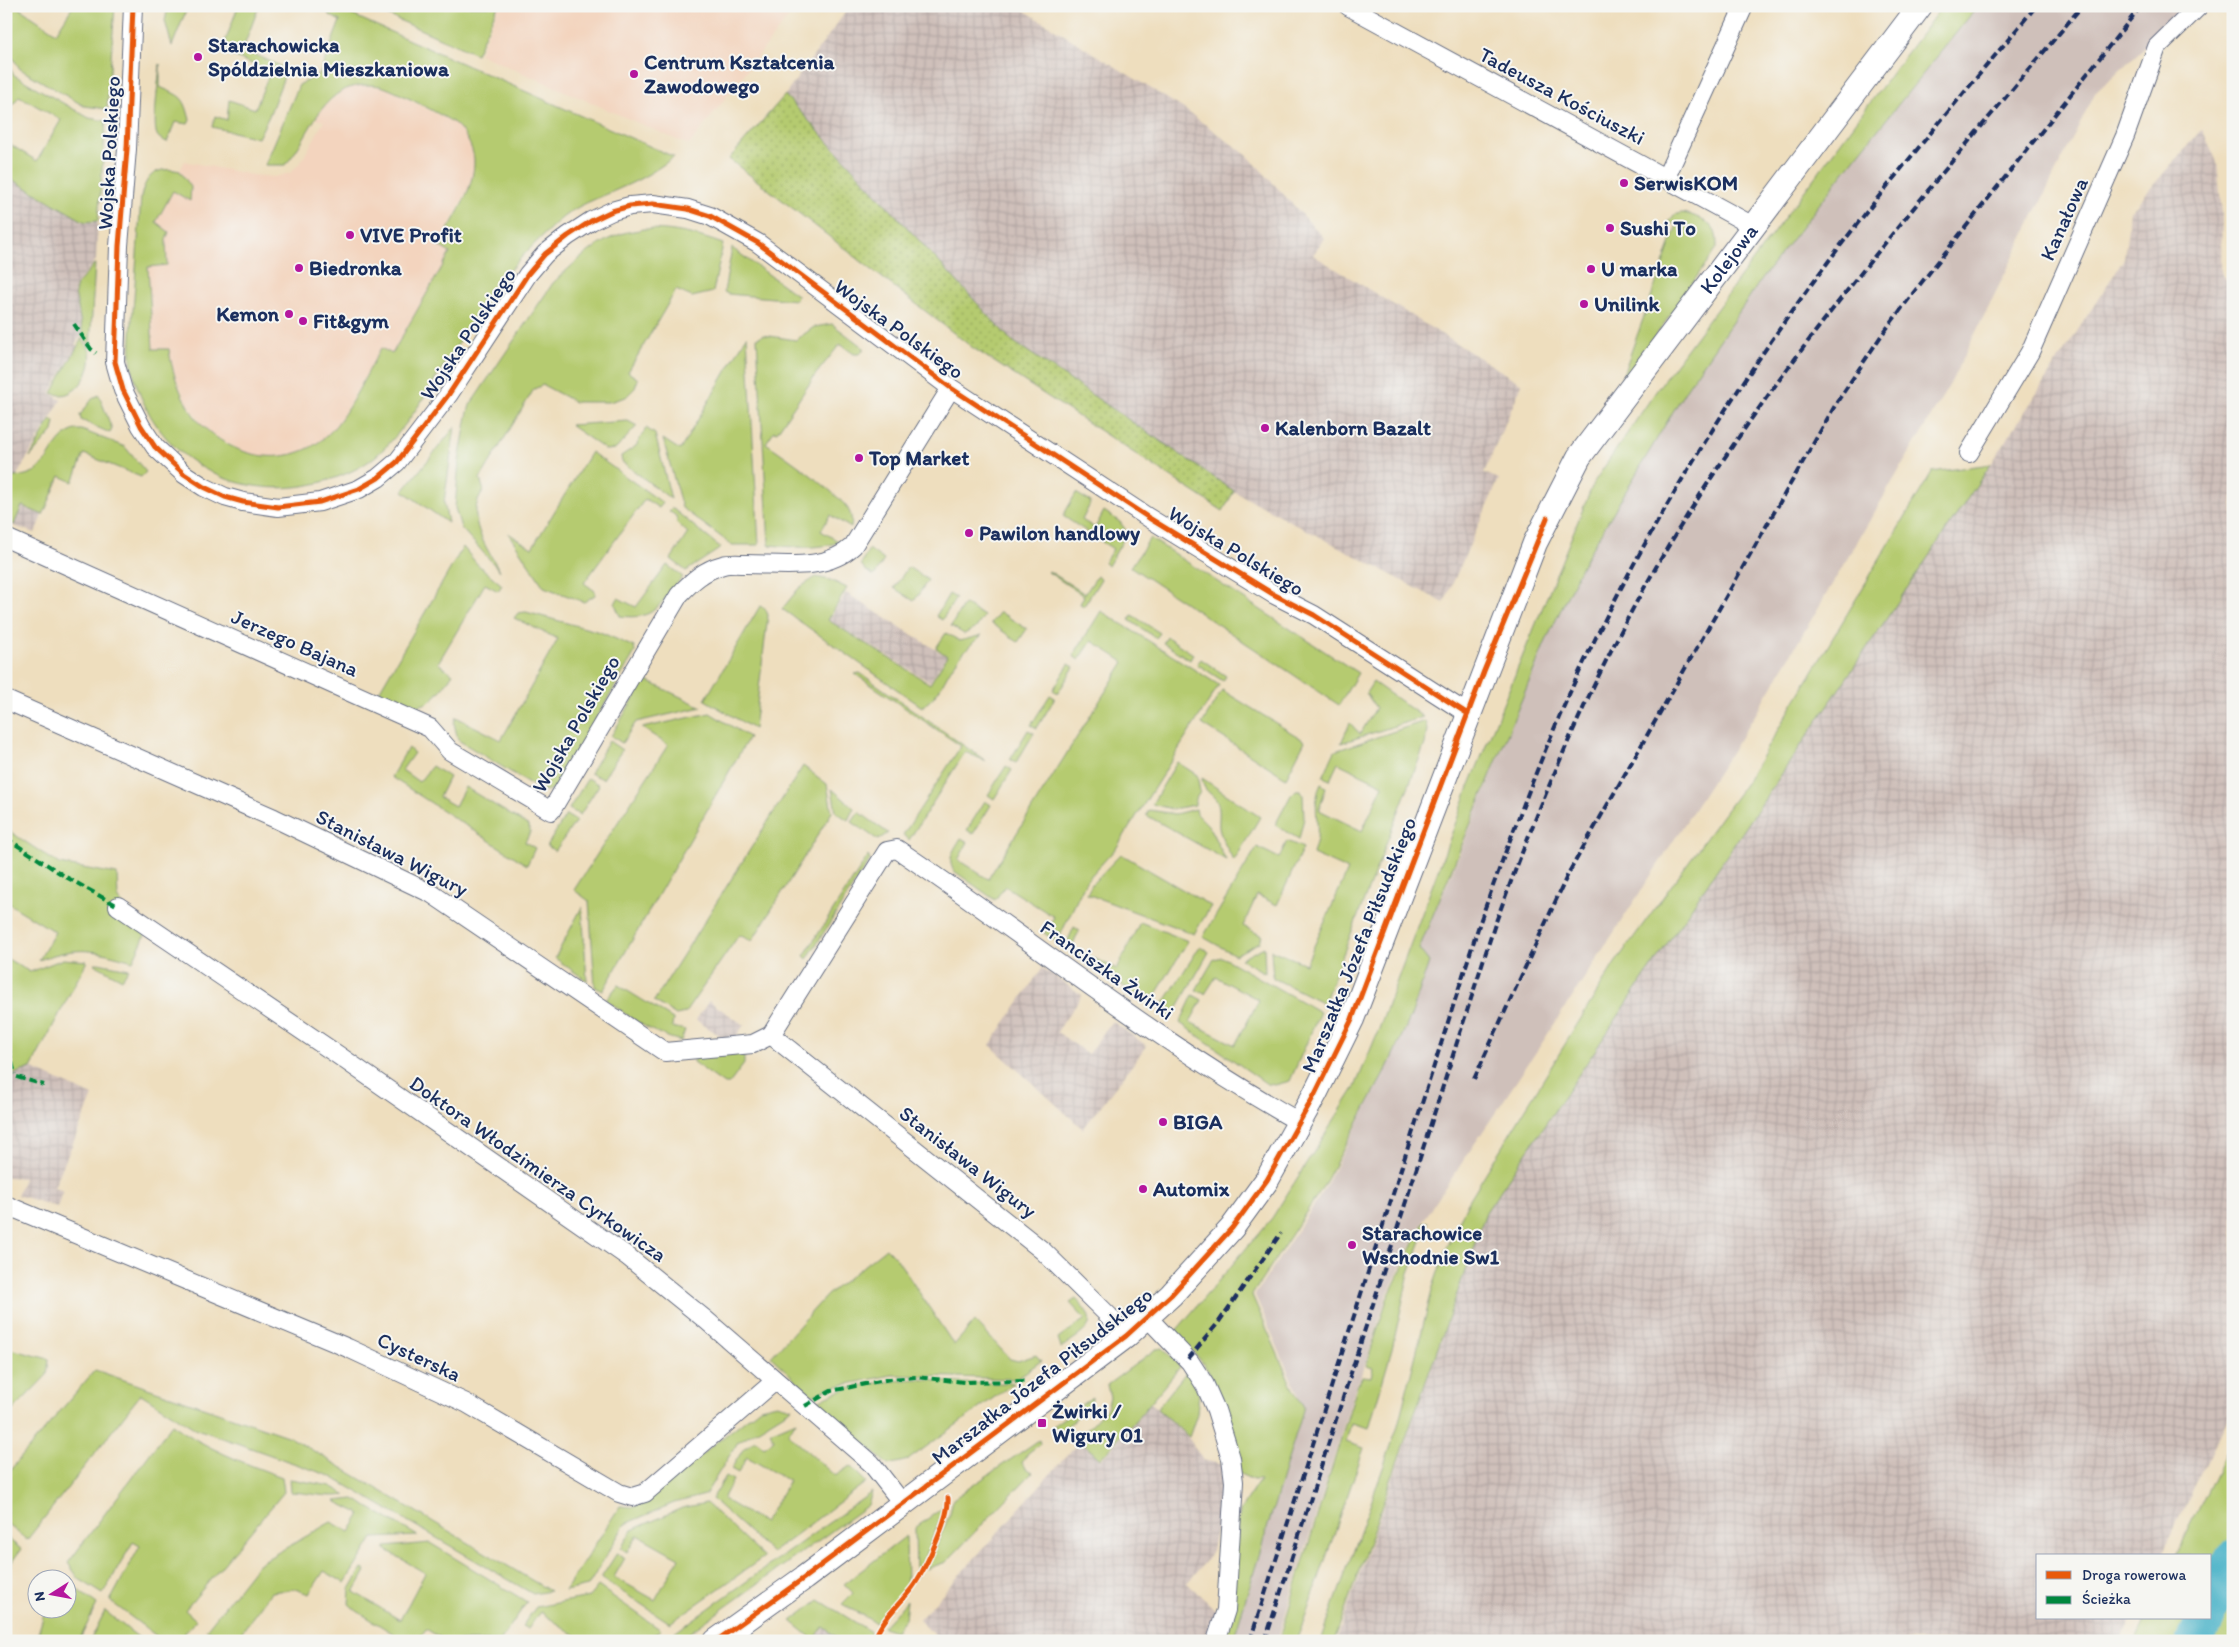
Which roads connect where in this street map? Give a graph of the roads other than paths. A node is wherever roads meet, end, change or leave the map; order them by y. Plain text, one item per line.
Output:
1 (133, 6) edge
2 (1348, 6) edge
3 (1744, 6) edge
4 (1920, 6) edge
5 (2199, 6) edge
6 (1666, 177) junction
7 (1753, 226) junction
8 (951, 388) junction
9 (1969, 453) dead end
10 (1546, 518) joint
11 (6, 538) edge
12 (6, 700) edge
13 (1468, 714) junction
14 (551, 811) joint
15 (118, 906) dead end
16 (771, 1035) junction
17 (1300, 1123) junction
18 (6, 1205) edge
19 (1148, 1318) junction
20 (1126, 1336) junction
21 (775, 1381) junction
22 (903, 1504) junction
23 (716, 1641) edge
24 (1216, 1641) edge

1 - 8 street, Wojska Polskiego
2 - 6 street, Tadeusza Kościuszki
3 - 6 street
4 - 7 street, Kolejowa
5 - 9 street, Kanałowa
6 - 7 street, Tadeusza Kościuszki
7 - 10 street, Kolejowa
8 - 13 street, Wojska Polskiego
8 - 14 street, Wojska Polskiego
10 - 13 street, Marszałka Józefa Piłsudskiego
11 - 14 street, Jerzego Bajana
12 - 16 street, Stanisława Wigury
13 - 17 street, Marszałka Józefa Piłsudskiego
15 - 21 street, Doktora Włodzimierza Cyrkowicza
16 - 17 street, Franciszka Żwirki
16 - 20 street, Stanisława Wigury
17 - 19 street, Marszałka Józefa Piłsudskiego
18 - 21 street, Cysterska
19 - 20 street, Marszałka Józefa Piłsudskiego
19 - 24 street
20 - 22 street, Marszałka Józefa Piłsudskiego
21 - 22 street, Doktora Włodzimierza Cyrkowicza
22 - 23 street, Marszałka Józefa Piłsudskiego

